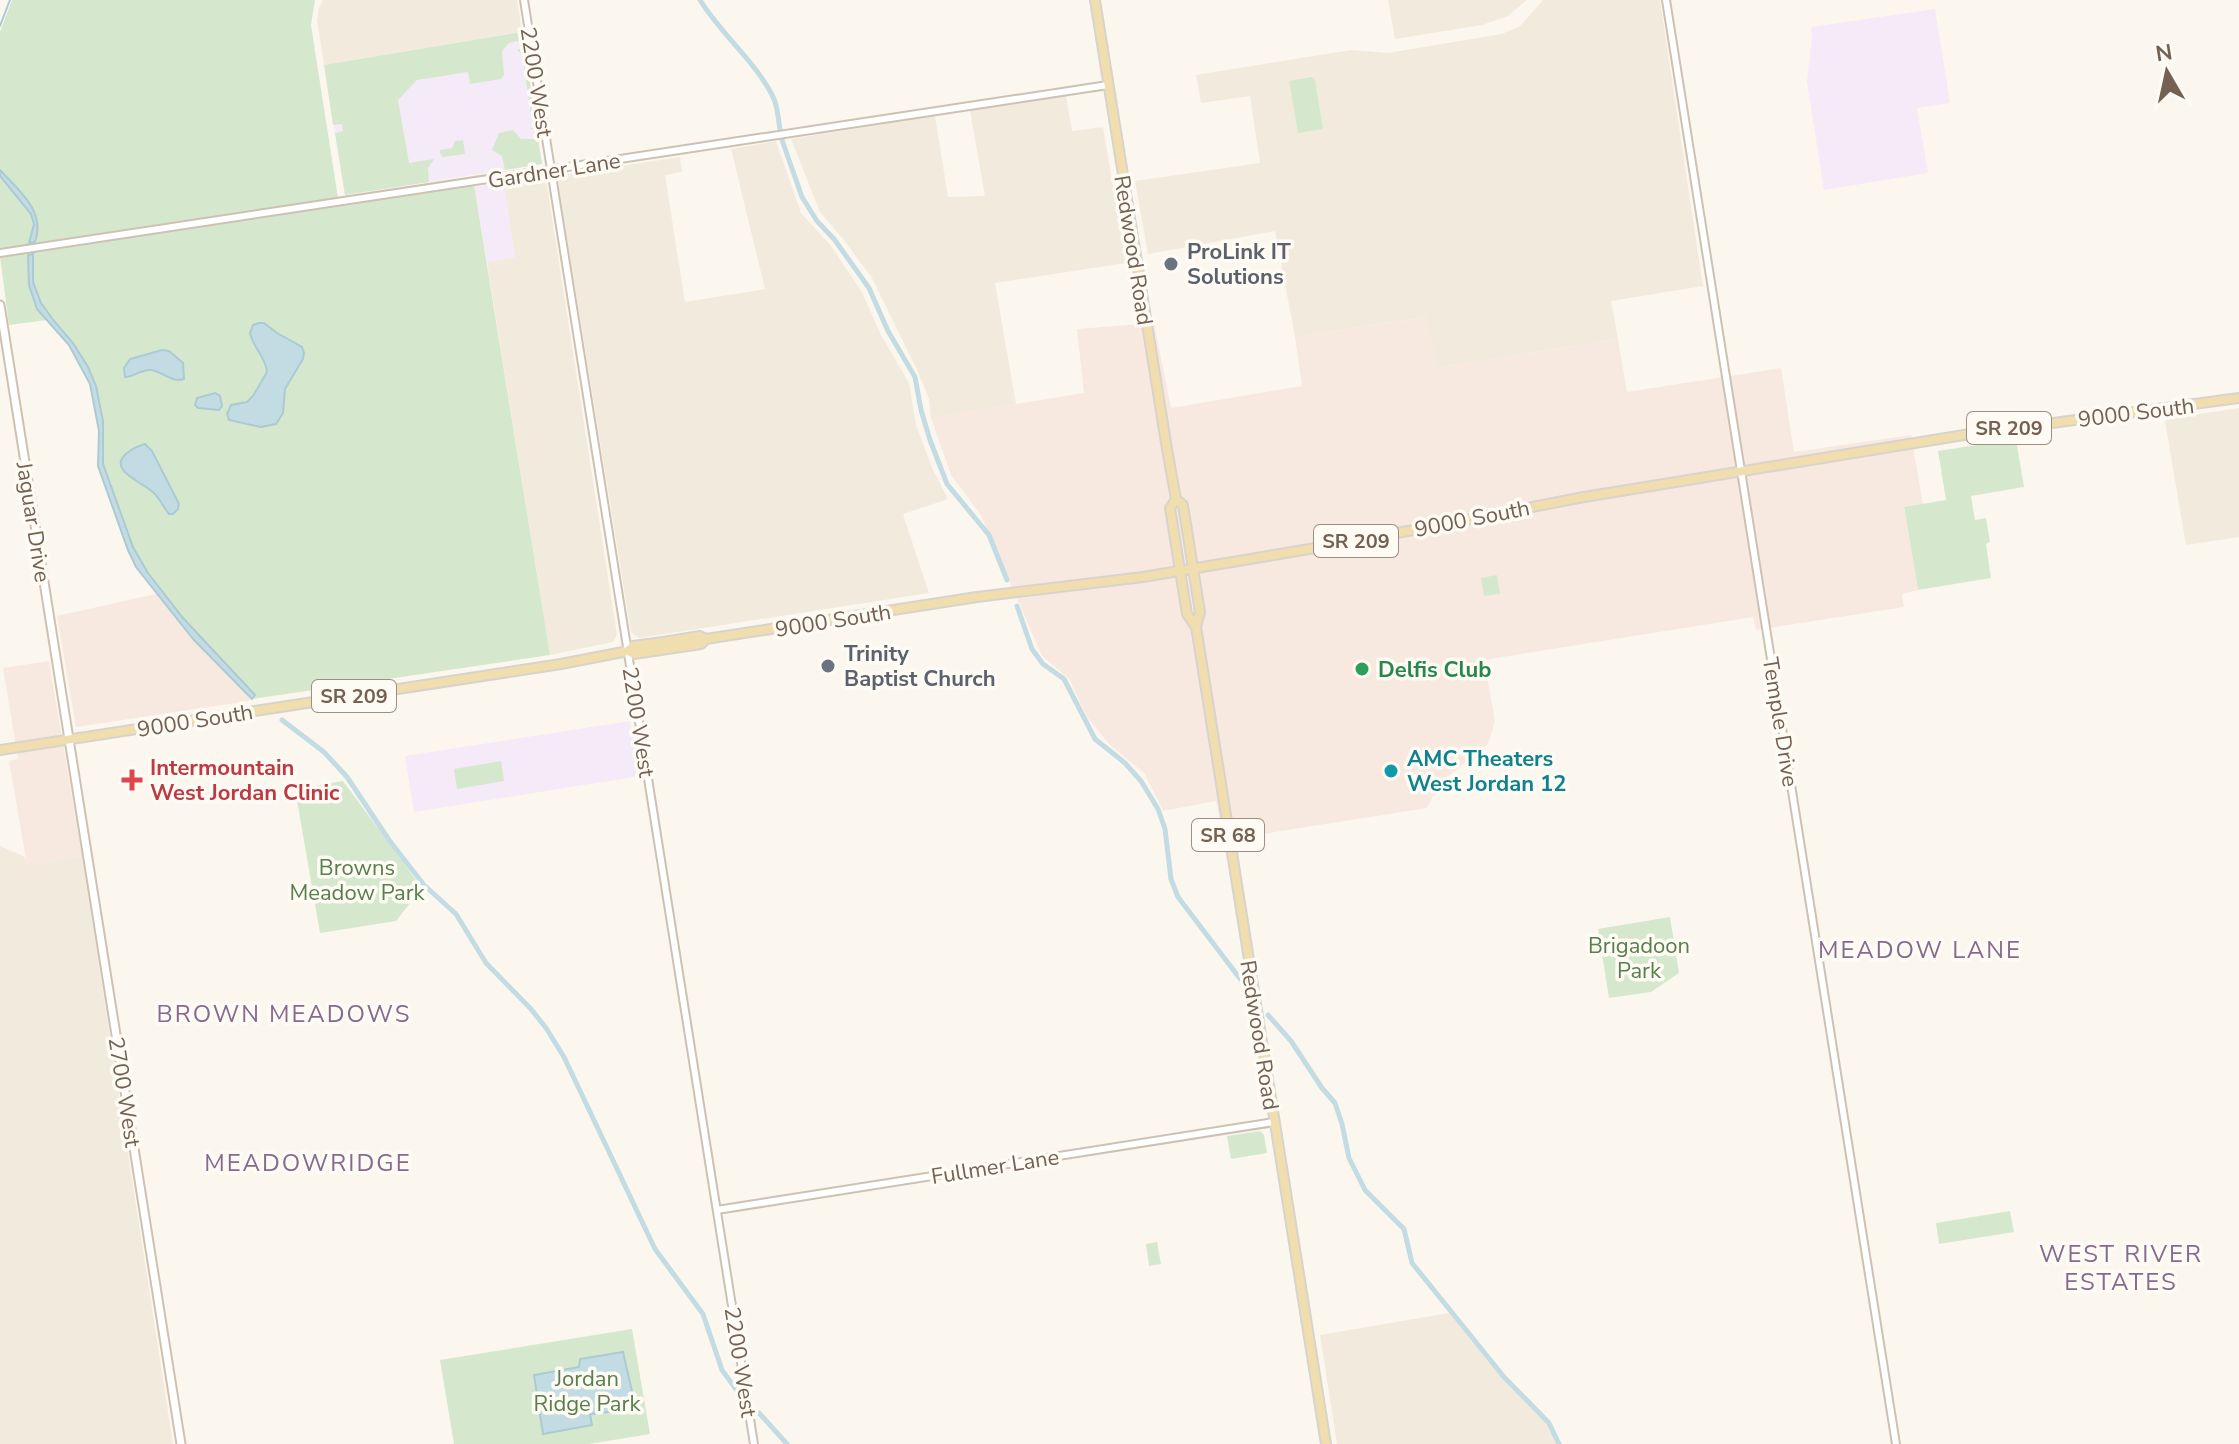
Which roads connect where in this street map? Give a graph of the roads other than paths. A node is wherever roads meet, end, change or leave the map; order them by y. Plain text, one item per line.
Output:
1 (524, 0) edge
2 (1095, 0) edge
3 (1666, 0) edge
4 (1108, 85) junction
5 (551, 170) junction
6 (0, 253) edge
7 (0, 305) edge
8 (2239, 398) edge
9 (1741, 472) junction
10 (1176, 499) junction
11 (1194, 568) junction
12 (1181, 571) junction
13 (1196, 627) junction
14 (628, 651) junction
15 (69, 739) junction
16 (0, 750) edge
17 (1274, 1122) junction
18 (717, 1210) junction
19 (181, 1444) edge
20 (754, 1444) edge
21 (1326, 1444) edge
22 (1896, 1444) edge

1 - 5 street, 2200 West
2 - 4 main road, Redwood Road / SR 68
3 - 9 street, Temple Drive
4 - 5 street, Gardner Lane
4 - 10 main road, Redwood Road / SR 68
5 - 6 street, Gardner Lane
5 - 14 street, 2200 West
7 - 15 main road, Jaguar Drive
8 - 9 main road, 9000 South / SR 209
9 - 11 main road, 9000 South / SR 209
9 - 22 street, Temple Drive
10 - 11 main road, Redwood Road / SR 68
10 - 12 main road, Redwood Road / SR 68
11 - 12 main road, 9000 South / SR 209
11 - 13 main road, Redwood Road / SR 68
12 - 13 main road, Redwood Road / SR 68
12 - 14 main road, 9000 South / SR 209
13 - 17 main road, Redwood Road / SR 68
14 - 15 main road, 9000 South / SR 209
14 - 18 street, 2200 West
15 - 16 main road, 9000 South / SR 209
15 - 19 main road, 2700 West
17 - 18 street, Fullmer Lane
17 - 21 main road, Redwood Road / SR 68
18 - 20 street, 2200 West

